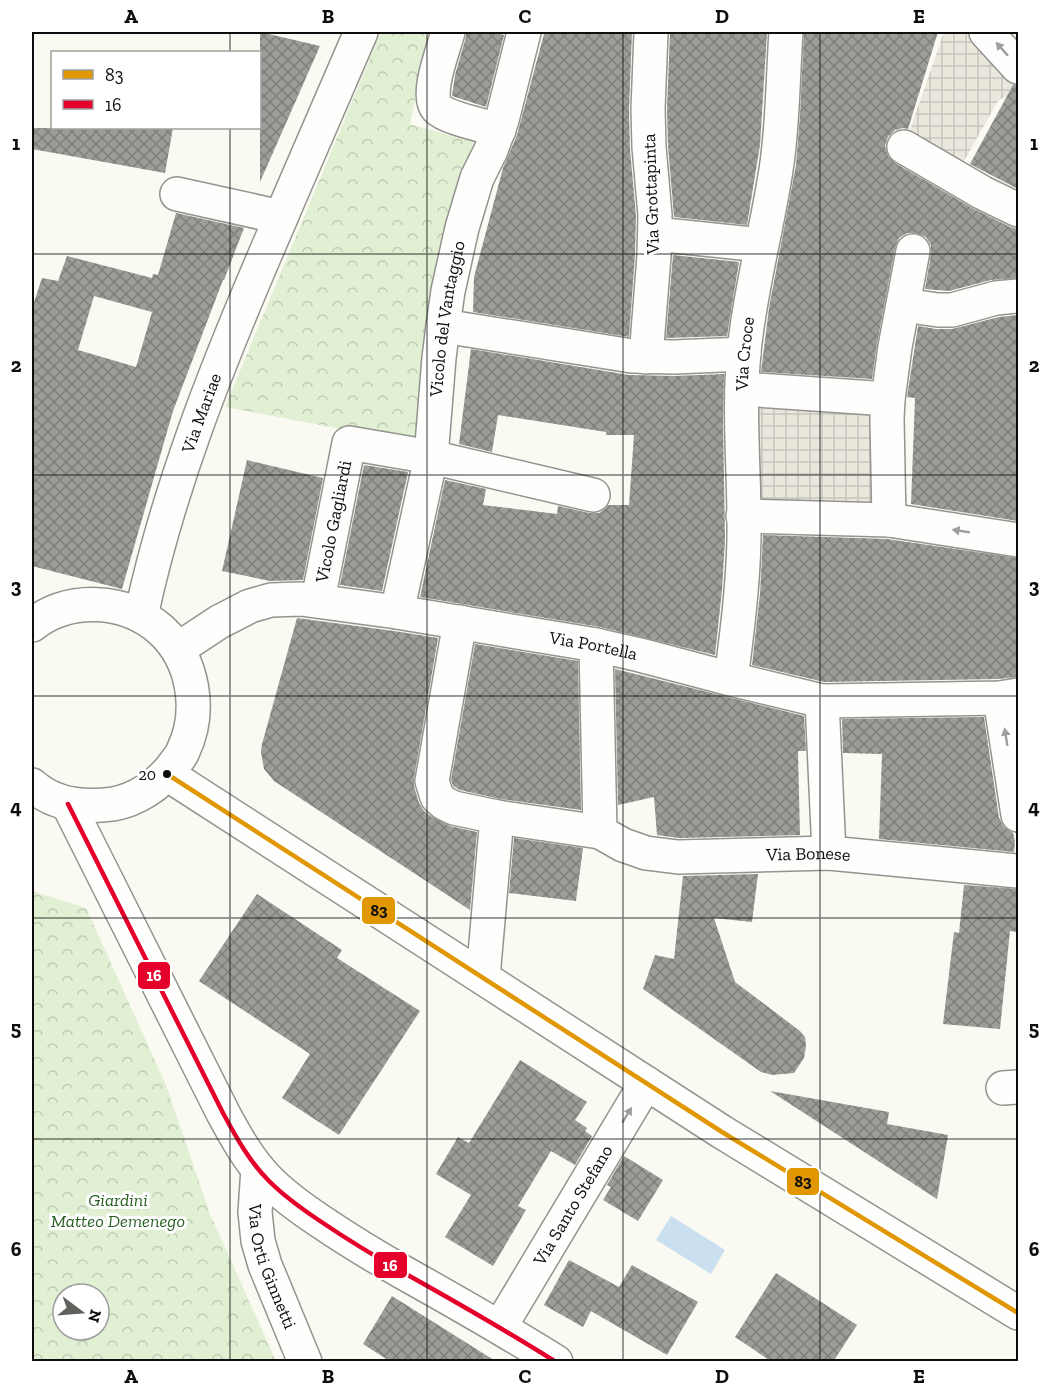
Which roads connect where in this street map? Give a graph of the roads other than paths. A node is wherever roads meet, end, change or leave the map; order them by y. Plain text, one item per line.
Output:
1 (361, 32) edge
2 (448, 32) edge
3 (524, 32) edge
4 (651, 32) edge
5 (786, 32) edge
6 (986, 32) edge
7 (1018, 67) edge
8 (499, 130) junction
9 (904, 147) dead end
10 (177, 194) dead end
11 (1018, 210) edge
12 (281, 217) junction
13 (655, 234) junction
14 (761, 244) junction
15 (913, 251) dead end
16 (1018, 296) edge
17 (903, 305) junction
18 (443, 326) junction
19 (744, 354) junction
20 (646, 357) junction
21 (742, 389) junction
22 (888, 399) junction
23 (431, 457) junction
24 (592, 495) dead end
25 (743, 516) junction
26 (889, 520) junction
27 (1018, 540) edge
28 (318, 600) junction
29 (397, 612) junction
30 (141, 616) junction
31 (459, 622) junction
32 (32, 625) edge
33 (596, 645) junction
34 (178, 649) junction
35 (731, 679) junction
36 (1009, 696) edge
37 (822, 701) junction
38 (167, 774) junction
39 (32, 785) edge
40 (68, 804) junction
41 (1018, 815) edge
42 (497, 817) junction
43 (600, 832) junction
44 (829, 853) junction
45 (1018, 871) edge
46 (483, 977) junction
47 (646, 1083) junction
48 (258, 1169) junction
49 (1018, 1313) edge
50 (500, 1328) junction
51 (305, 1362) edge
52 (556, 1362) edge

1 - 12 street, Via Mariae
2 - 8 street
3 - 8 street, Vicolo del Vantaggio
4 - 13 street, Via Grottapinta
5 - 14 street, Via Croce
7 -> 6 street
8 - 18 street, Vicolo del Vantaggio
9 - 11 street
10 - 12 street
12 - 30 street, Via Mariae
13 - 14 street
13 - 20 street, Via Grottapinta
14 - 19 street, Via Croce
15 - 17 street
16 - 17 street
17 - 22 street
18 - 20 street
18 - 23 street, Vicolo del Vantaggio
19 - 20 street
19 - 21 street, Via Croce
21 - 22 street
21 - 25 street, Via Croce
22 - 26 street
23 - 24 street
23 - 28 street, Vicolo Gagliardi
23 - 29 street, Vicolo del Vantaggio
25 - 26 street
25 - 35 street, Via Croce
27 -> 26 street
28 - 29 street, Via Portella
28 - 34 street, Via Portella
29 - 31 street, Via Portella
30 - 32 street
30 - 34 street
31 - 33 street, Via Portella
31 - 42 street, Via Bonese
33 - 35 street, Via Portella
33 - 43 street
34 - 38 street
35 - 37 street, Via Portella
36 - 37 street, Via Portella
41 -> 36 street
37 - 44 street
38 - 40 street
38 - 46 street
39 - 40 street
40 - 48 street
42 - 43 street, Via Bonese
42 - 46 street
43 - 44 street, Via Bonese
44 - 45 street, Via Bonese
46 - 47 street
47 - 49 street
50 -> 47 street, Via Santo Stefano
48 - 50 street
48 - 51 street, Via Orti Ginnetti
50 - 52 street

